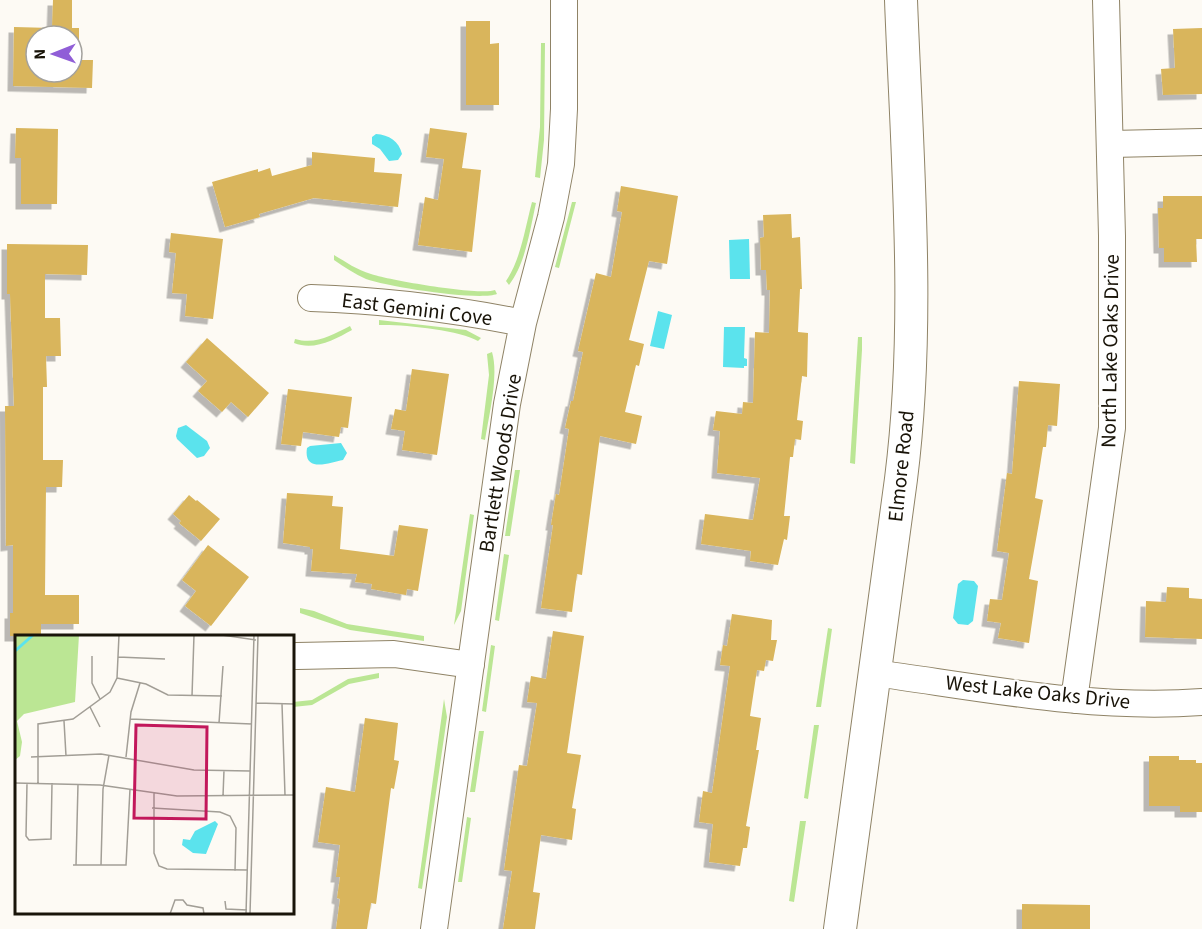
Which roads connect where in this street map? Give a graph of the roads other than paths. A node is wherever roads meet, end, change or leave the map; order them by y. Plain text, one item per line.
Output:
1 (564, 0) edge
2 (901, 0) edge
3 (1106, 0) edge
4 (1202, 142) edge
5 (1111, 144) junction
6 (310, 298) dead end
7 (523, 323) junction
8 (297, 656) dead end
9 (471, 665) junction
10 (876, 673) junction
11 (1074, 700) junction
12 (1202, 702) edge
13 (434, 929) edge
14 (840, 929) edge

1 - 7 street, Bartlett Woods Drive
2 - 10 street, Elmore Road
3 - 5 street, North Lake Oaks Drive
4 - 5 street
5 - 11 street, North Lake Oaks Drive
6 - 7 street, East Gemini Cove
7 - 9 street, Bartlett Woods Drive
8 - 9 street
9 - 13 street, Bartlett Woods Drive
10 - 11 street, West Lake Oaks Drive
10 - 14 street, Elmore Road
11 - 12 street, West Lake Oaks Drive

